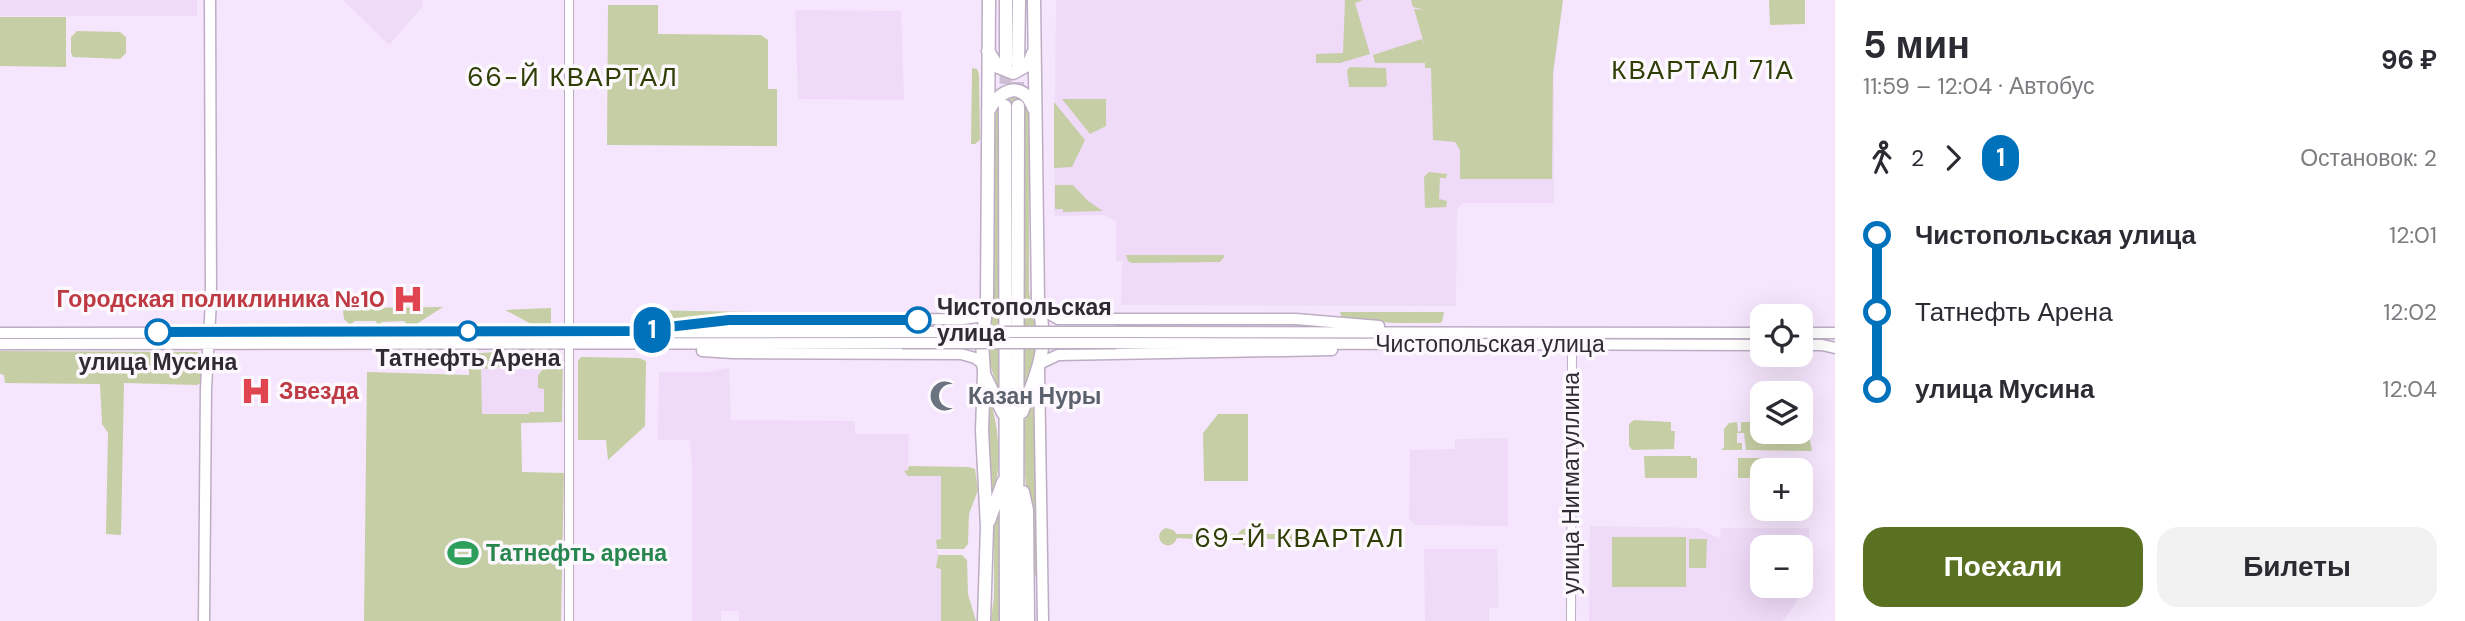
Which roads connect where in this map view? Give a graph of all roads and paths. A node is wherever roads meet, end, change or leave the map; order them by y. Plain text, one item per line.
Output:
1 (210, 0) edge
2 (569, 0) edge
3 (989, 0) edge
4 (1006, 0) edge
5 (1019, 0) edge
6 (1034, 0) edge
7 (988, 51) junction
8 (1034, 51) junction
9 (1012, 106) tunnel mouth
10 (988, 113) junction
11 (1036, 113) junction
12 (1038, 301) junction
13 (987, 302) junction
14 (929, 320) junction
15 (1086, 320) junction
16 (644, 331) junction
17 (569, 332) junction
18 (1420, 332) junction
19 (0, 333) edge
20 (1750, 333) edge
21 (1813, 333) edge
22 (1835, 333) edge
23 (902, 337) junction
24 (1116, 337) junction
25 (210, 338) junction
26 (1372, 343) junction
27 (0, 344) edge
28 (569, 345) junction
29 (661, 345) junction
30 (1572, 345) junction
31 (1750, 345) edge
32 (1813, 346) edge
33 (1835, 348) edge
34 (930, 354) junction
35 (1087, 355) junction
36 (1040, 366) junction
37 (983, 368) junction
38 (1012, 420) junction
39 (1012, 469) junction
40 (987, 527) junction
41 (1043, 580) junction
42 (1028, 598) junction
43 (204, 621) edge
44 (569, 621) edge
45 (984, 621) edge
46 (1006, 621) edge
47 (1017, 621) edge
48 (1028, 621) edge
49 (1043, 621) edge
50 (1571, 621) edge

1 - 25 main road
2 - 17 street
3 - 7 main road
4 - 5 main road
6 - 8 main road
7 - 8 main road
7 - 10 main road
8 - 11 main road
9 - 38 main road
10 - 11 main road
10 - 13 main road
11 - 12 main road
12 - 15 main road
12 - 36 main road
13 - 14 main road
13 - 37 main road
14 - 16 main road
14 - 34 main road
15 - 18 main road
15 - 35 main road
16 - 17 main road, Чистопольская улица
16 - 23 main road, Чистопольская улица
17 - 25 main road, Чистопольская улица
17 - 28 street
18 - 20 main road, Чистопольская улица
18 - 24 main road, Чистопольская улица
19 - 25 main road, Чистопольская улица
21 - 22 main road
23 - 24 main road, Чистопольская улица, bridge
23 - 29 main road, Чистопольская улица
24 - 26 main road, Чистопольская улица
25 - 27 main road, Чистопольская улица
25 - 28 main road, Чистопольская улица
25 - 43 main road
26 - 30 main road, Чистопольская улица
26 - 35 main road
28 - 29 main road, Чистопольская улица
28 - 44 street
29 - 34 main road
30 - 31 main road, Чистопольская улица
30 - 50 street, улица Нигматуллина
32 - 33 main road
34 - 37 main road
35 - 36 main road
36 - 38 main road
36 - 41 main road
37 - 38 main road
37 - 40 main road
38 - 39 main road
39 - 40 main road
39 - 42 main road
39 - 46 main road
39 - 47 main road
40 - 45 main road
41 - 42 main road
41 - 49 main road
42 - 48 main road

